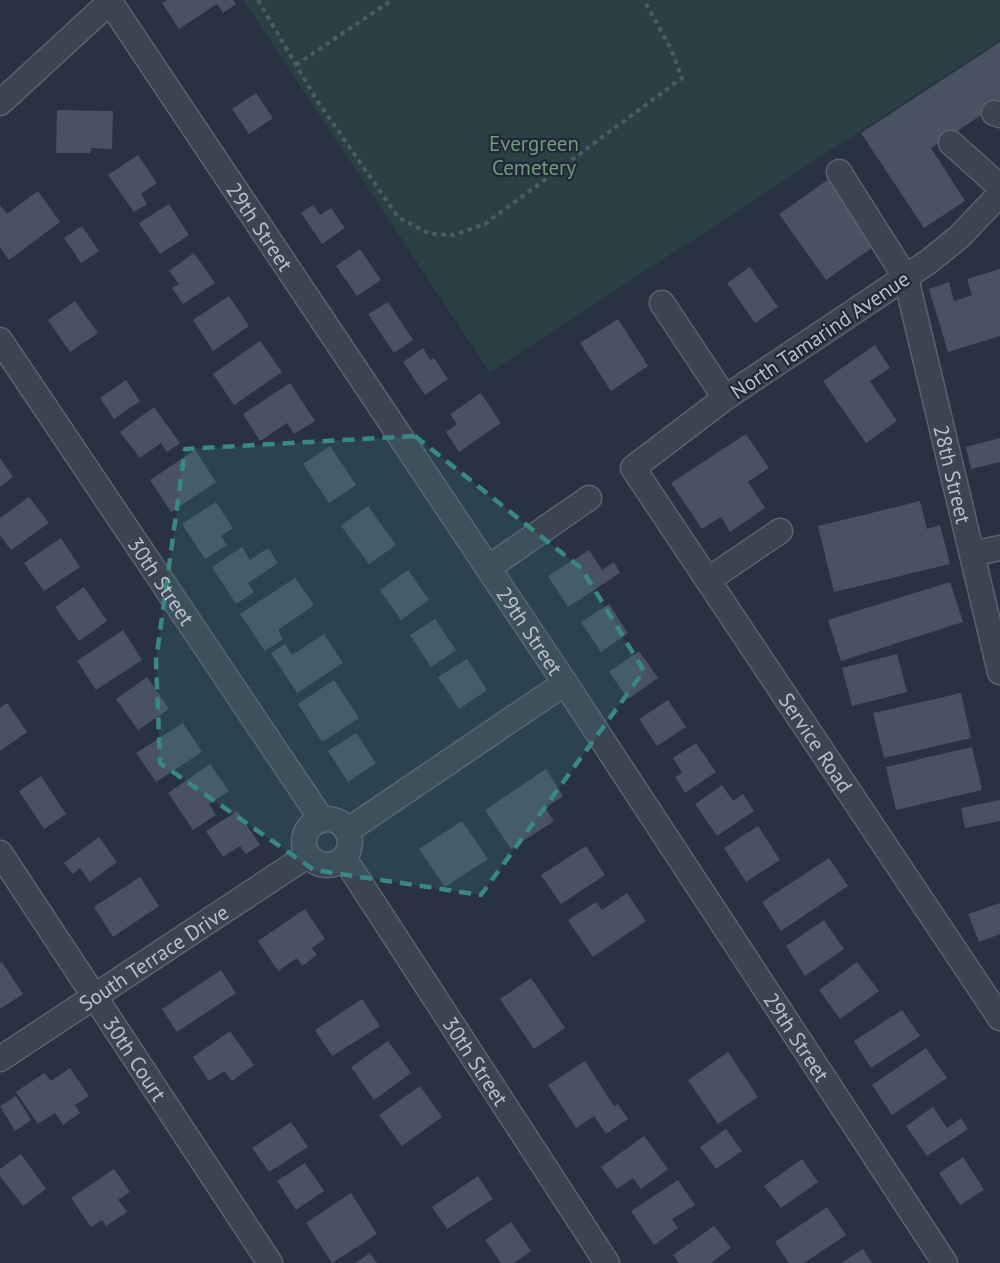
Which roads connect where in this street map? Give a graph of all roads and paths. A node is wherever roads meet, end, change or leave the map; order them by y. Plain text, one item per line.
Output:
1 (258, 0) edge
2 (392, 0) edge
3 (644, 0) edge
4 (111, 1) edge
5 (296, 65) junction
6 (0, 103) edge
7 (951, 143) dead end
8 (839, 172) dead end
9 (1000, 188) edge
10 (1000, 194) edge
11 (906, 278) junction
12 (662, 303) dead end
13 (0, 340) edge
14 (725, 398) junction
15 (633, 468) joint
16 (589, 498) dead end
17 (780, 531) dead end
18 (1000, 548) edge
19 (972, 554) junction
20 (488, 568) junction
21 (708, 580) junction
22 (1000, 672) edge
23 (565, 683) junction
24 (322, 820) junction
25 (347, 831) junction
26 (0, 853) edge
27 (308, 855) junction
28 (344, 858) junction
29 (94, 997) junction
30 (1000, 1018) edge
31 (0, 1059) edge
32 (270, 1263) edge
33 (607, 1263) edge
34 (945, 1263) edge

1 - 5 path
2 - 5 path
3 - 5 path
4 - 6 street
4 - 20 street, 29th Street
7 - 9 street
8 - 11 street, 28th Street
10 - 11 street, North Tamarind Avenue
11 - 14 street, North Tamarind Avenue
11 - 19 street, 28th Street
12 - 14 street
13 - 24 street, 30th Street
14 - 15 street, North Tamarind Avenue
15 - 21 street, Service Road
16 - 20 street
17 - 21 street
18 - 19 street
19 - 22 street, 28th Street
20 - 23 street, 29th Street
21 - 30 street, Service Road
23 - 25 street
23 - 34 street, 29th Street
24 - 25 street
24 - 27 street
25 - 28 street
26 - 29 street, 30th Court
27 - 28 street
27 - 29 street, South Terrace Drive
28 - 33 street, 30th Street
29 - 31 street, South Terrace Drive
29 - 32 street, 30th Court

